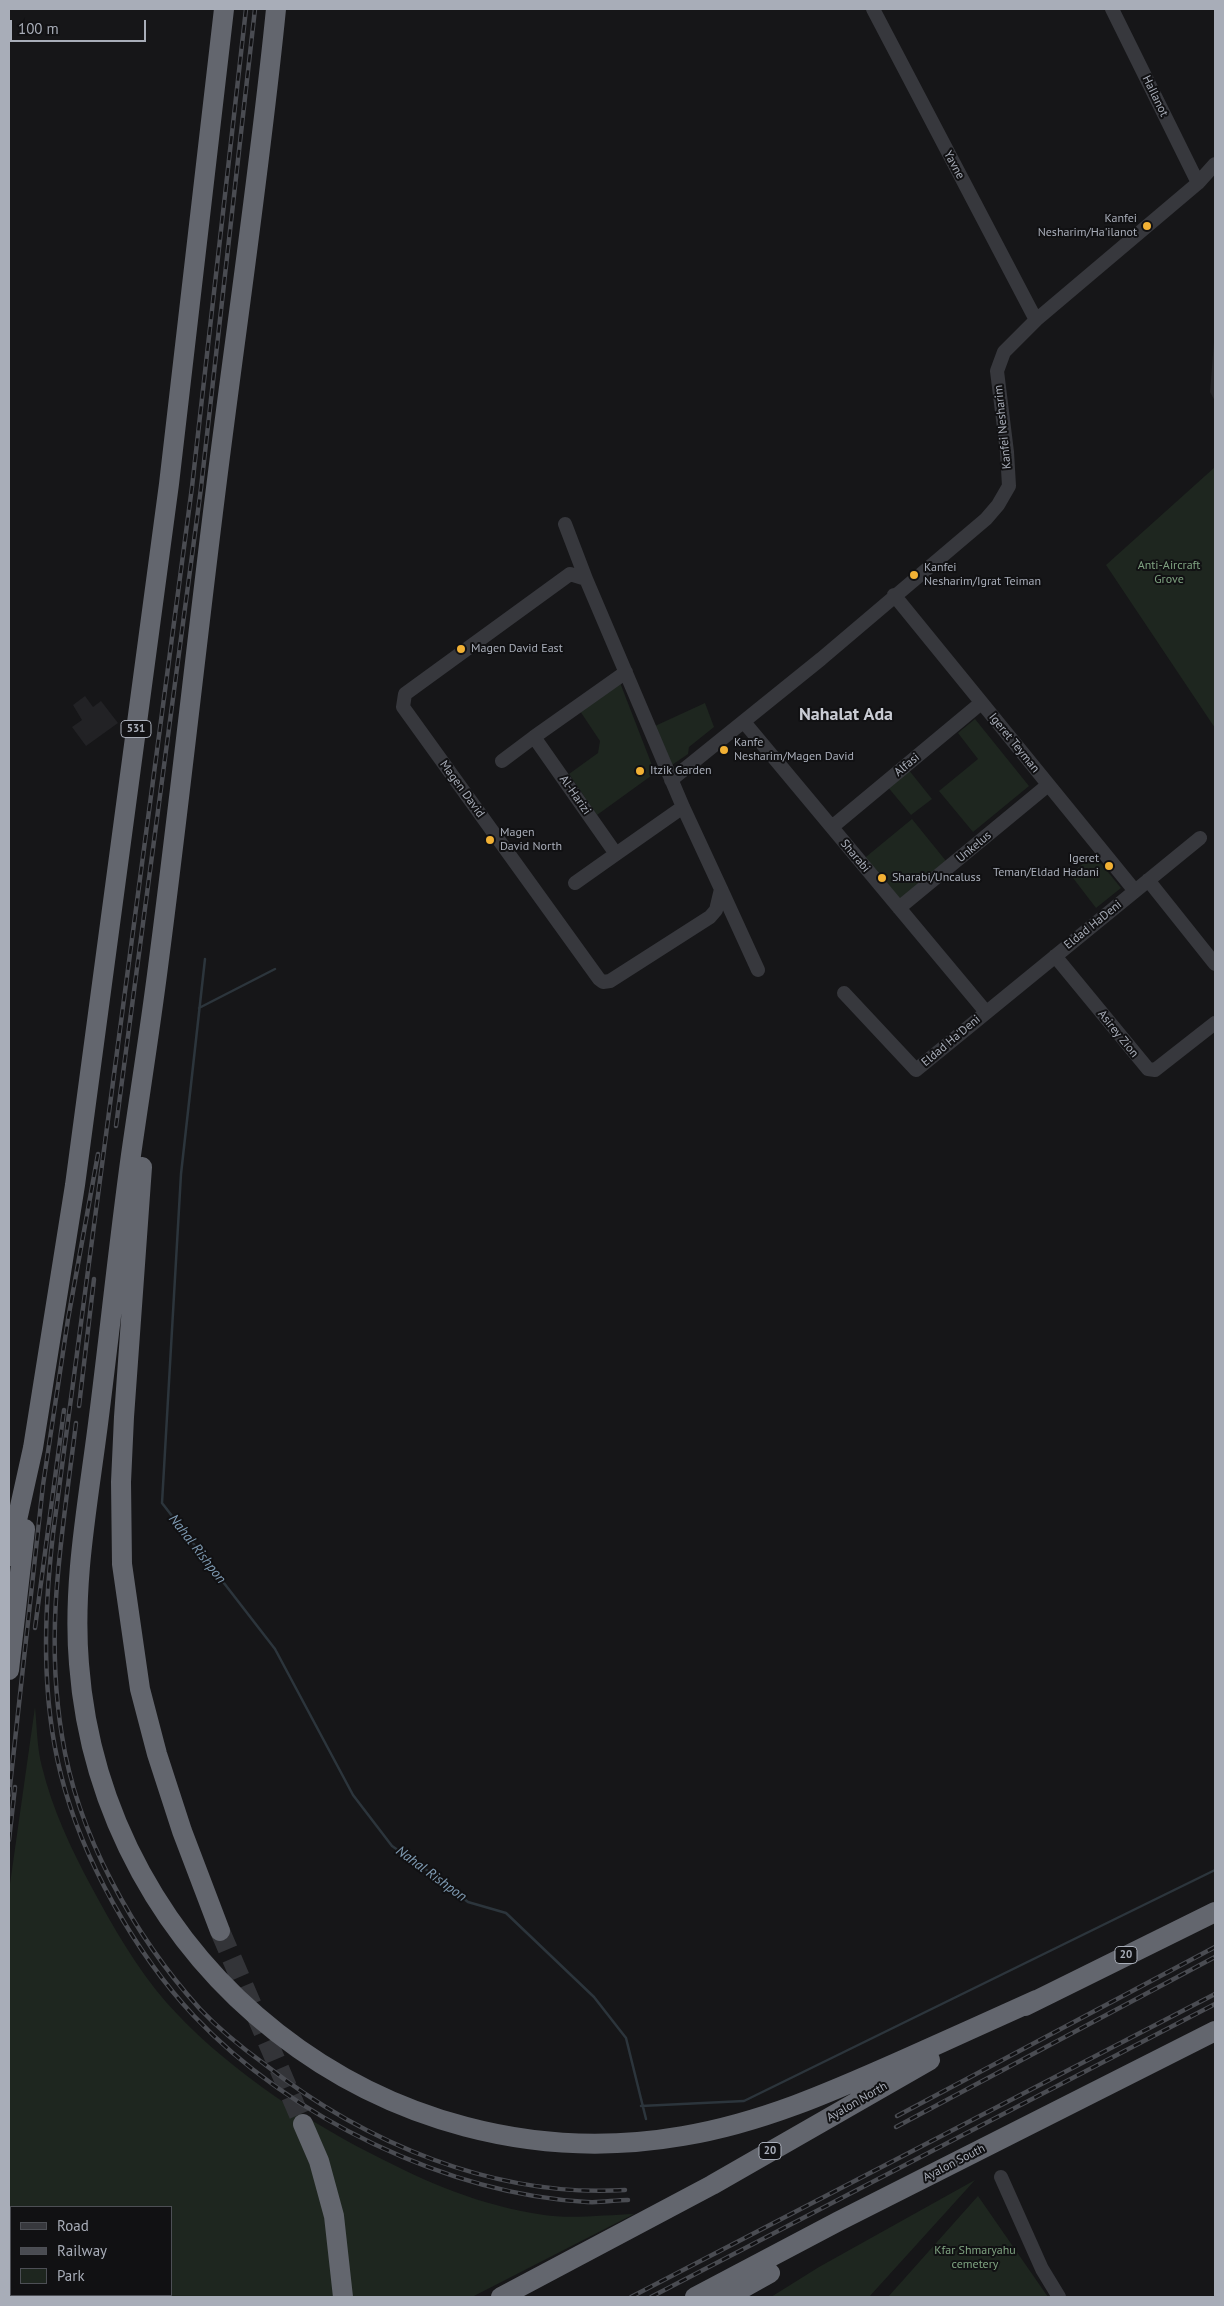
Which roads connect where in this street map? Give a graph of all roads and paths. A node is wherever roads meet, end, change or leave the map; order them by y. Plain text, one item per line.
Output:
1 (224, 9) edge
2 (276, 9) edge
3 (873, 9) edge
4 (1112, 9) edge
5 (1215, 164) edge
6 (1198, 183) junction
7 (1036, 320) junction
8 (566, 524) dead end
9 (586, 579) junction
10 (894, 595) junction
11 (626, 672) junction
12 (981, 703) junction
13 (744, 722) junction
14 (534, 737) junction
15 (502, 761) dead end
16 (671, 780) junction
17 (1048, 785) junction
18 (683, 808) junction
19 (832, 827) junction
20 (1200, 838) dead end
21 (616, 854) junction
22 (1148, 880) junction
23 (575, 883) dead end
24 (721, 890) junction
25 (1135, 891) junction
26 (899, 908) junction
27 (1055, 956) junction
28 (1215, 964) edge
29 (158, 968) junction
30 (758, 970) dead end
31 (844, 993) dead end
32 (986, 1012) junction
33 (1215, 1023) edge
34 (33, 1448) junction
35 (9, 1556) edge
36 (9, 1670) edge
37 (1215, 1912) edge
38 (220, 1931) tunnel mouth
39 (1036, 2000) junction
40 (1215, 2031) edge
41 (1043, 2117) junction
42 (303, 2124) tunnel mouth
43 (1001, 2177) dead end
44 (343, 2297) edge
45 (501, 2297) edge
46 (695, 2297) edge
47 (727, 2297) edge
48 (1060, 2297) edge

1 - 34 highway, 531
2 - 29 highway
3 - 7 street, Yavne
4 - 6 street, HaIlanot
5 - 6 street, Kanfei Nesharim
6 - 7 street, Kanfei Nesharim
7 - 10 street, Kanfei Nesharim
8 - 9 street
9 - 11 street
9 - 24 street, Magen David
10 - 12 street, Igeret Teyman
10 - 13 street, Kanfei Nesharim
11 - 14 street
11 - 16 street
12 - 17 street, Igeret Teyman
12 - 19 street, Alfasi
13 - 16 street, Kanfei Nesharim
13 - 19 street, Sharabi
14 - 15 street
14 - 21 street, Al-Harizi
16 - 18 street
17 - 25 street, Igeret Teyman
17 - 26 street, Unkelus
18 - 21 street
18 - 24 street
19 - 26 street, Sharabi
20 - 22 street, Eldad HaDeni
21 - 23 street
22 - 25 street, Eldad HaDeni
22 - 28 street
24 - 30 street
25 - 27 street, Eldad HaDeni
26 - 32 street, Sharabi
27 - 32 street, Eldad HaDeni
27 - 33 street, Asirey Zion
29 - 38 highway
29 - 39 highway
31 - 32 street, Eldad Ha'Deni
34 - 35 highway
34 - 36 highway, 531
37 - 39 highway, Ayalon North / 20
39 - 45 highway, Ayalon North / 20
40 - 41 highway, Ayalon South
41 - 46 highway, Ayalon South
41 - 47 highway
42 - 44 highway
43 - 48 street

